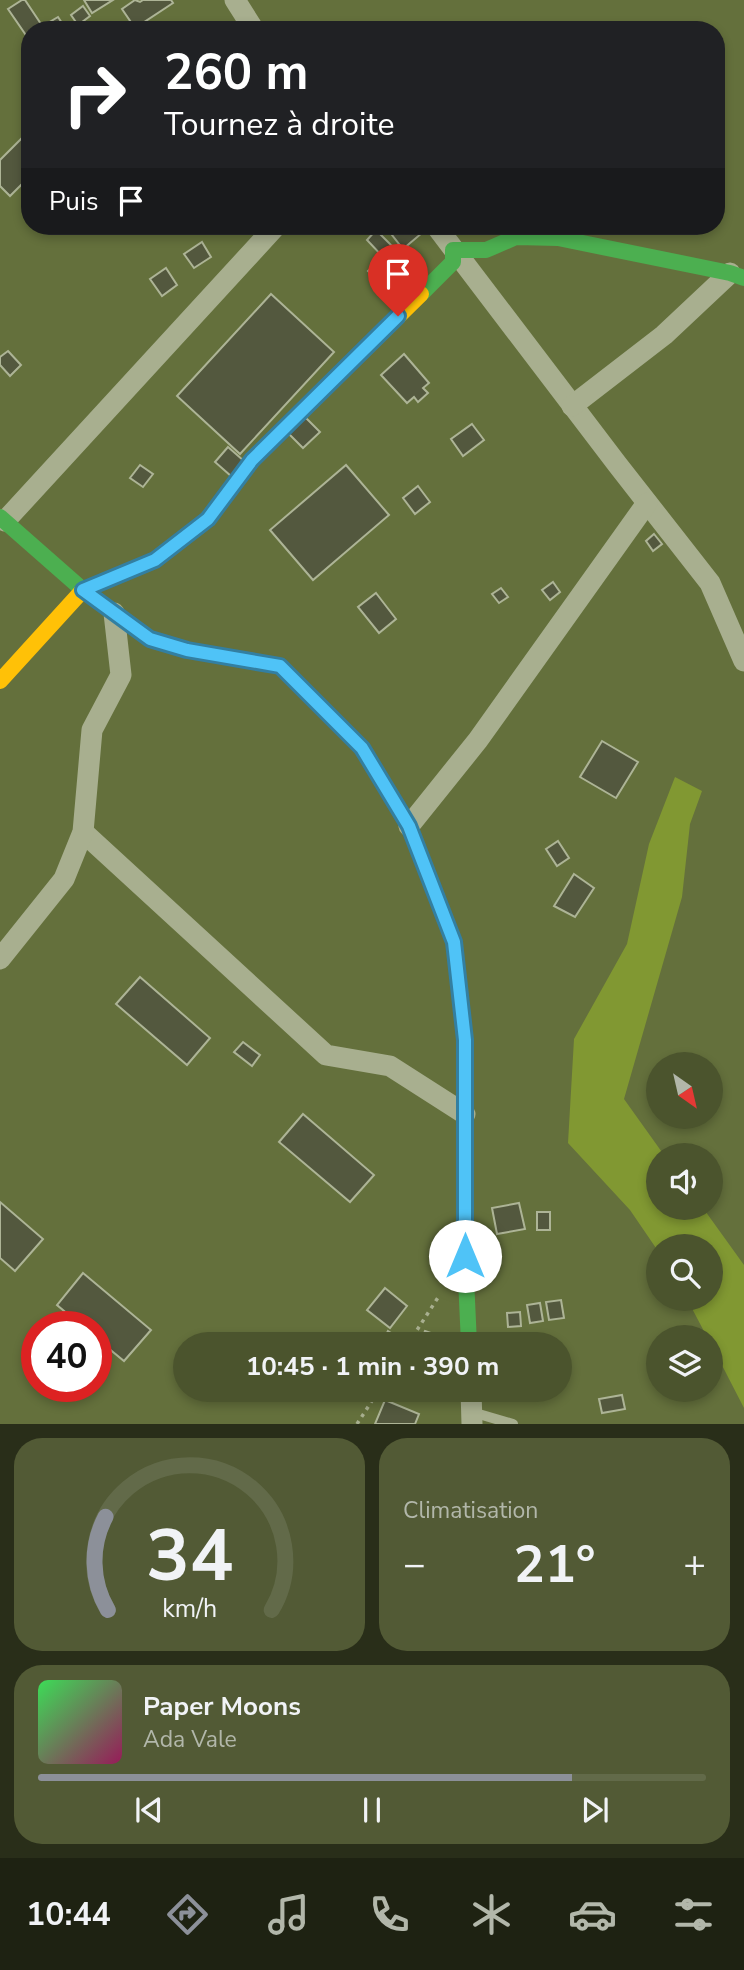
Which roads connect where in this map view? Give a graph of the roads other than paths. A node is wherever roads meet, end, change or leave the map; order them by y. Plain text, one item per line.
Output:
1 (235, 0) edge
2 (248, 21) edge
3 (268, 235) edge
4 (442, 235) edge
5 (453, 250) junction
6 (737, 275) edge
7 (572, 406) junction
8 (647, 503) junction
9 (2, 519) edge
10 (83, 590) junction
11 (114, 613) junction
12 (744, 661) edge
13 (0, 681) edge
14 (409, 826) junction
15 (83, 832) junction
16 (0, 959) edge
17 (465, 1114) junction
18 (468, 1332) edge
19 (472, 1418) edge
20 (513, 1424) edge

1 - 2 street
3 - 9 street
4 - 5 street
5 - 6 street
5 - 7 street
5 - 10 street
6 - 7 street
7 - 8 street
8 - 12 street
8 - 14 street
9 - 10 street
10 - 11 street
10 - 13 street
11 - 14 street
11 - 15 street
14 - 17 street
15 - 16 street
15 - 17 street
17 - 18 street
19 - 20 lane

